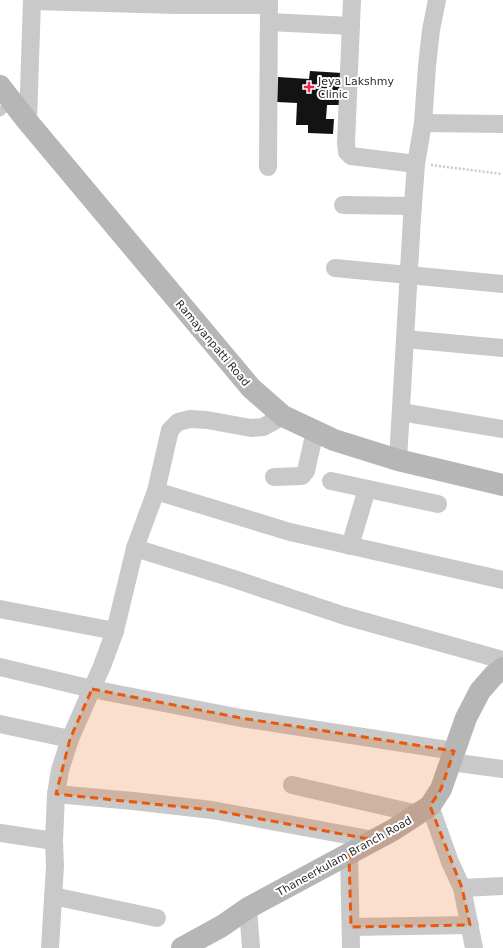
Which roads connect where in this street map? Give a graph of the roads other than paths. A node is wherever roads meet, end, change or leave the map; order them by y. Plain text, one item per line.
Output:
1 (32, 0) edge
2 (352, 0) edge
3 (437, 0) edge
4 (177, 2) edge
5 (269, 9) edge
6 (351, 26) junction
7 (4, 100) edge
8 (28, 122) junction
9 (423, 122) junction
10 (503, 124) edge
11 (416, 164) junction
12 (268, 167) dead end
13 (343, 205) dead end
14 (413, 206) junction
15 (335, 268) dead end
16 (408, 275) junction
17 (503, 284) edge
18 (405, 340) junction
19 (503, 348) edge
20 (401, 412) junction
21 (283, 416) junction
22 (503, 429) edge
23 (315, 431) junction
24 (398, 460) junction
25 (274, 477) dead end
26 (331, 481) dead end
27 (503, 485) edge
28 (367, 489) junction
29 (156, 491) junction
30 (438, 504) dead end
31 (350, 546) junction
32 (135, 548) junction
33 (503, 580) edge
34 (0, 609) edge
35 (115, 631) junction
36 (503, 660) edge
37 (0, 667) edge
38 (503, 668) edge
39 (92, 689) junction
40 (0, 724) edge
41 (70, 739) junction
42 (453, 756) junction
43 (503, 769) edge
44 (292, 785) dead end
45 (56, 794) junction
46 (424, 810) junction
47 (0, 833) edge
48 (374, 840) junction
49 (54, 841) junction
50 (348, 855) junction
51 (503, 886) edge
52 (462, 888) junction
53 (53, 896) junction
54 (248, 908) junction
55 (157, 918) dead end
56 (470, 925) junction
57 (351, 927) junction
58 (50, 948) edge
59 (182, 948) edge
60 (251, 948) edge
61 (352, 948) edge
62 (474, 948) edge

1 - 4 street
1 - 8 street
2 - 6 street
3 - 9 street
4 - 5 street
5 - 6 street
5 - 12 street
6 - 11 street
7 - 8 main road, Ramayanpatti Road
8 - 21 main road, Ramayanpatti Road
9 - 10 street
9 - 11 street
11 - 14 street
13 - 14 street
14 - 16 street
15 - 16 street
16 - 17 street
16 - 18 street
18 - 19 street
18 - 20 street
20 - 22 street
20 - 24 street
21 - 23 main road, Ramayanpatti Road
21 - 29 street
23 - 24 main road, Ramayanpatti Road
23 - 25 street
24 - 27 main road, Ramayanpatti Road
26 - 28 street
28 - 30 street
28 - 31 street
29 - 31 street
29 - 32 street
31 - 33 street
32 - 35 street
32 - 36 street
34 - 35 street
35 - 39 street
37 - 39 street
38 - 42 main road, Thaneerkulam Branch Road
39 - 41 street
39 - 42 street
40 - 41 street
41 - 45 street
42 - 43 street
42 - 46 main road, Thaneerkulam Branch Road
44 - 46 street
45 - 48 street
45 - 49 street
46 - 48 main road, Thaneerkulam Branch Road
46 - 52 street
47 - 49 street
48 - 50 main road, Thaneerkulam Branch Road
49 - 53 street
50 - 54 main road, Thaneerkulam Branch Road
50 - 57 street
51 - 52 street
52 - 56 street
53 - 55 street
53 - 58 street
54 - 59 main road, Thaneerkulam Branch Road
54 - 60 street
56 - 57 street
56 - 62 street
57 - 61 street

